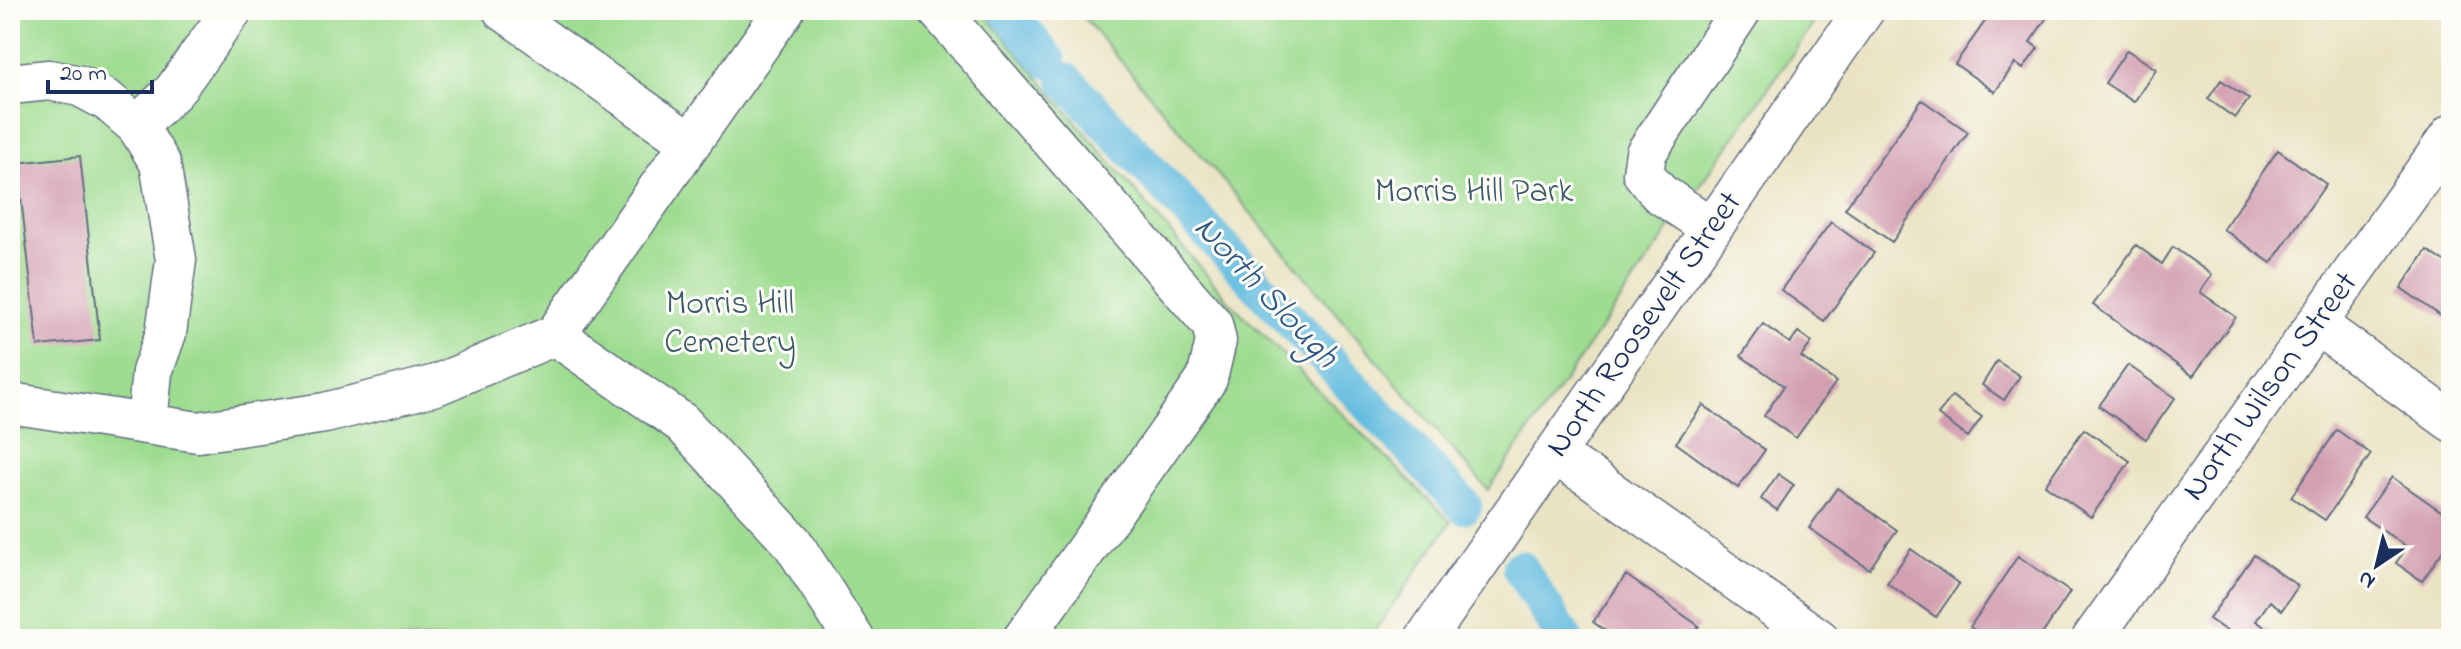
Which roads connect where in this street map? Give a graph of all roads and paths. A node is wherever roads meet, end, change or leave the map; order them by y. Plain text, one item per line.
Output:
1 (232, 10) edge
2 (503, 10) edge
3 (784, 10) edge
4 (938, 10) edge
5 (1741, 10) edge
6 (1864, 10) edge
7 (10, 84) edge
8 (137, 126) junction
9 (2451, 135) edge
10 (690, 143) junction
11 (1712, 228) junction
12 (2316, 324) junction
13 (555, 335) junction
14 (10, 403) edge
15 (2451, 421) edge
16 (147, 423) junction
17 (1555, 455) junction
18 (854, 639) edge
19 (1023, 639) edge
20 (1425, 639) edge
21 (1819, 639) edge
22 (2092, 639) edge

1 - 8 street
2 - 10 street
3 - 10 street
4 - 19 street
5 - 11 street
6 - 11 street, North Roosevelt Street
7 - 8 street
8 - 16 street
9 - 12 street, North Wilson Street
10 - 13 street
11 - 17 street, North Roosevelt Street
12 - 15 street
12 - 22 street, North Wilson Street
13 - 16 street
13 - 18 street
14 - 16 street
17 - 20 street, North Roosevelt Street
17 - 21 street

